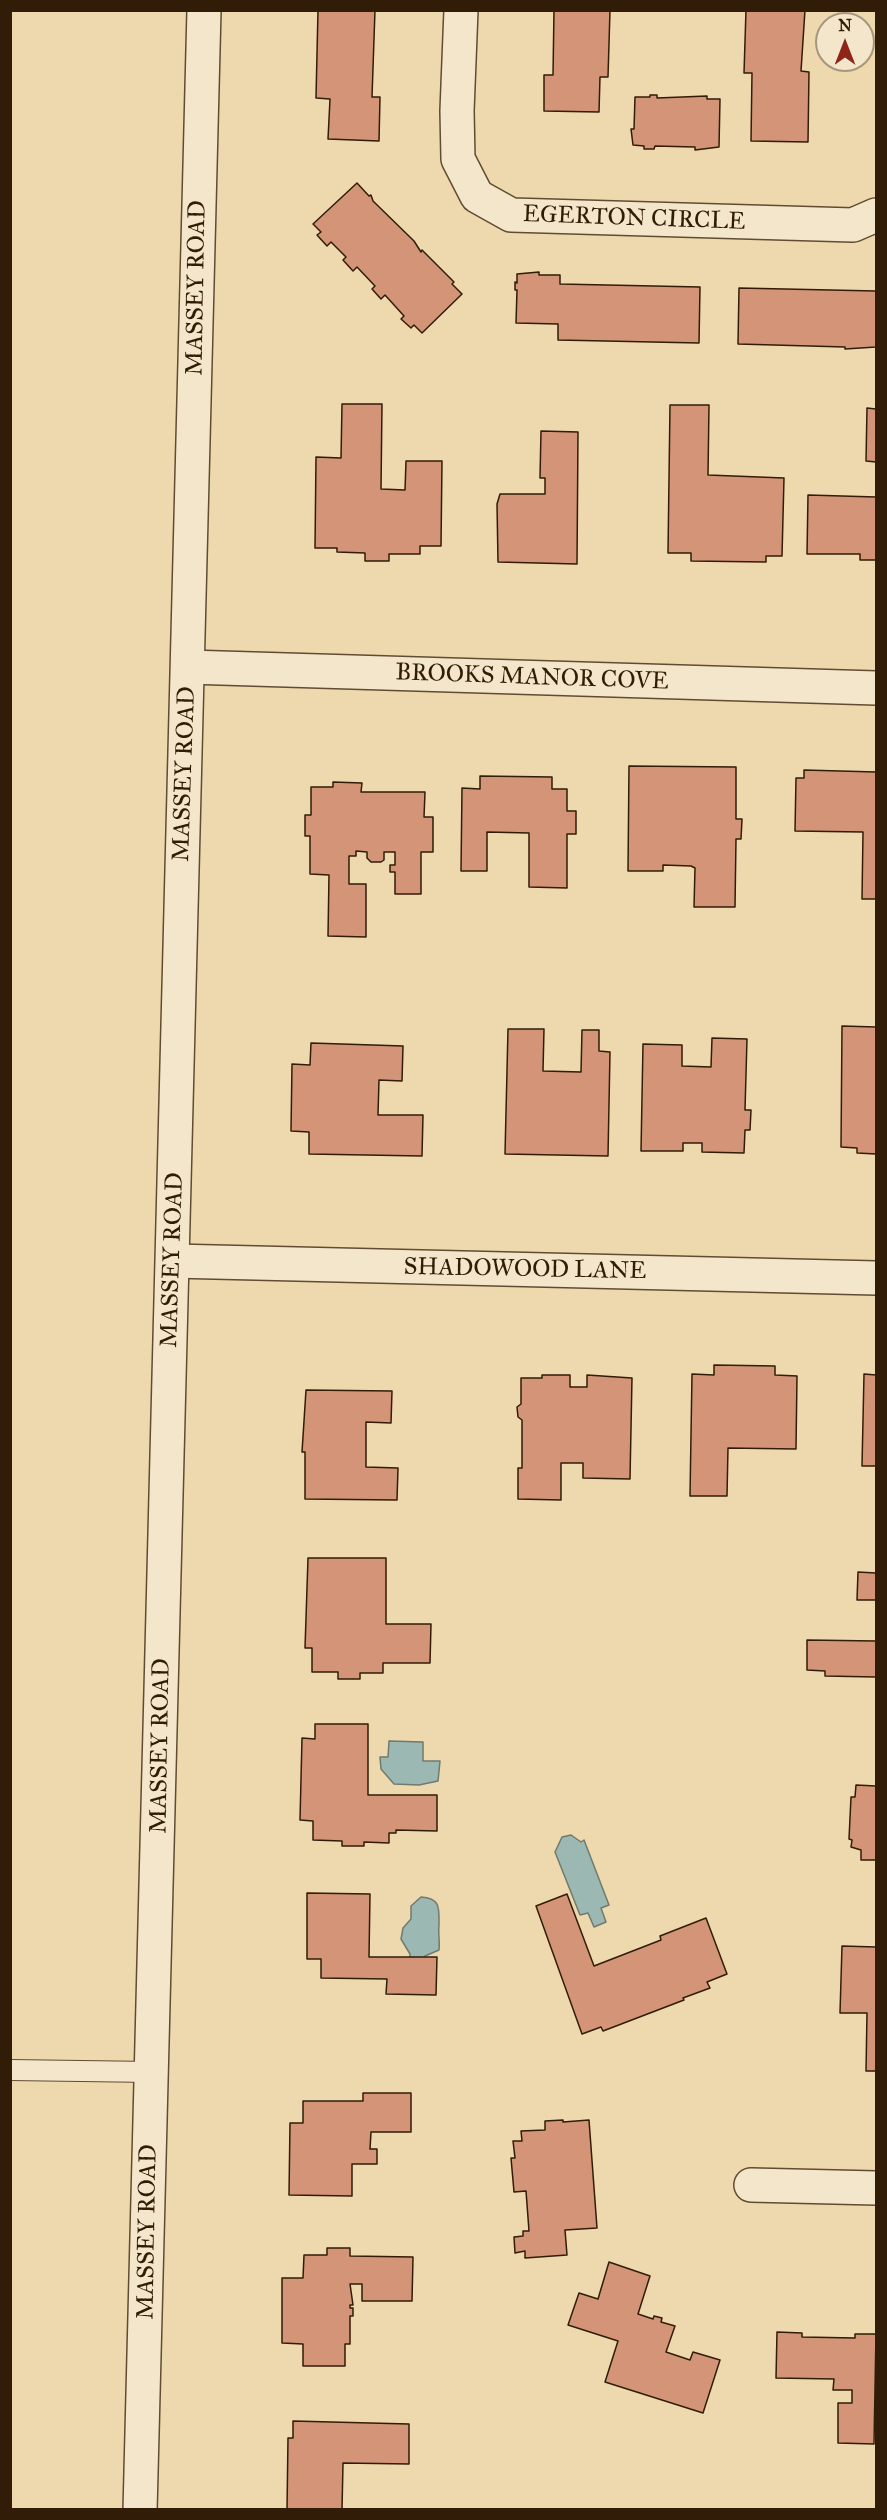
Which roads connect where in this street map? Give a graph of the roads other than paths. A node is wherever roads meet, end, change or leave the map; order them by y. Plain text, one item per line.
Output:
1 (204, 10) edge
2 (461, 10) edge
3 (876, 215) edge
4 (188, 667) junction
5 (876, 688) edge
6 (173, 1261) junction
7 (876, 1278) edge
8 (10, 2070) edge
9 (152, 2072) junction
10 (751, 2185) dead end
11 (876, 2188) edge
12 (140, 2510) edge

1 - 4 street, MASSEY ROAD
2 - 3 street, EGERTON CIRCLE
4 - 5 street, BROOKS MANOR COVE
4 - 6 street, MASSEY ROAD
6 - 7 street, SHADOWOOD LANE
6 - 9 street, MASSEY ROAD
8 - 9 lane
9 - 12 street, MASSEY ROAD
10 - 11 street

